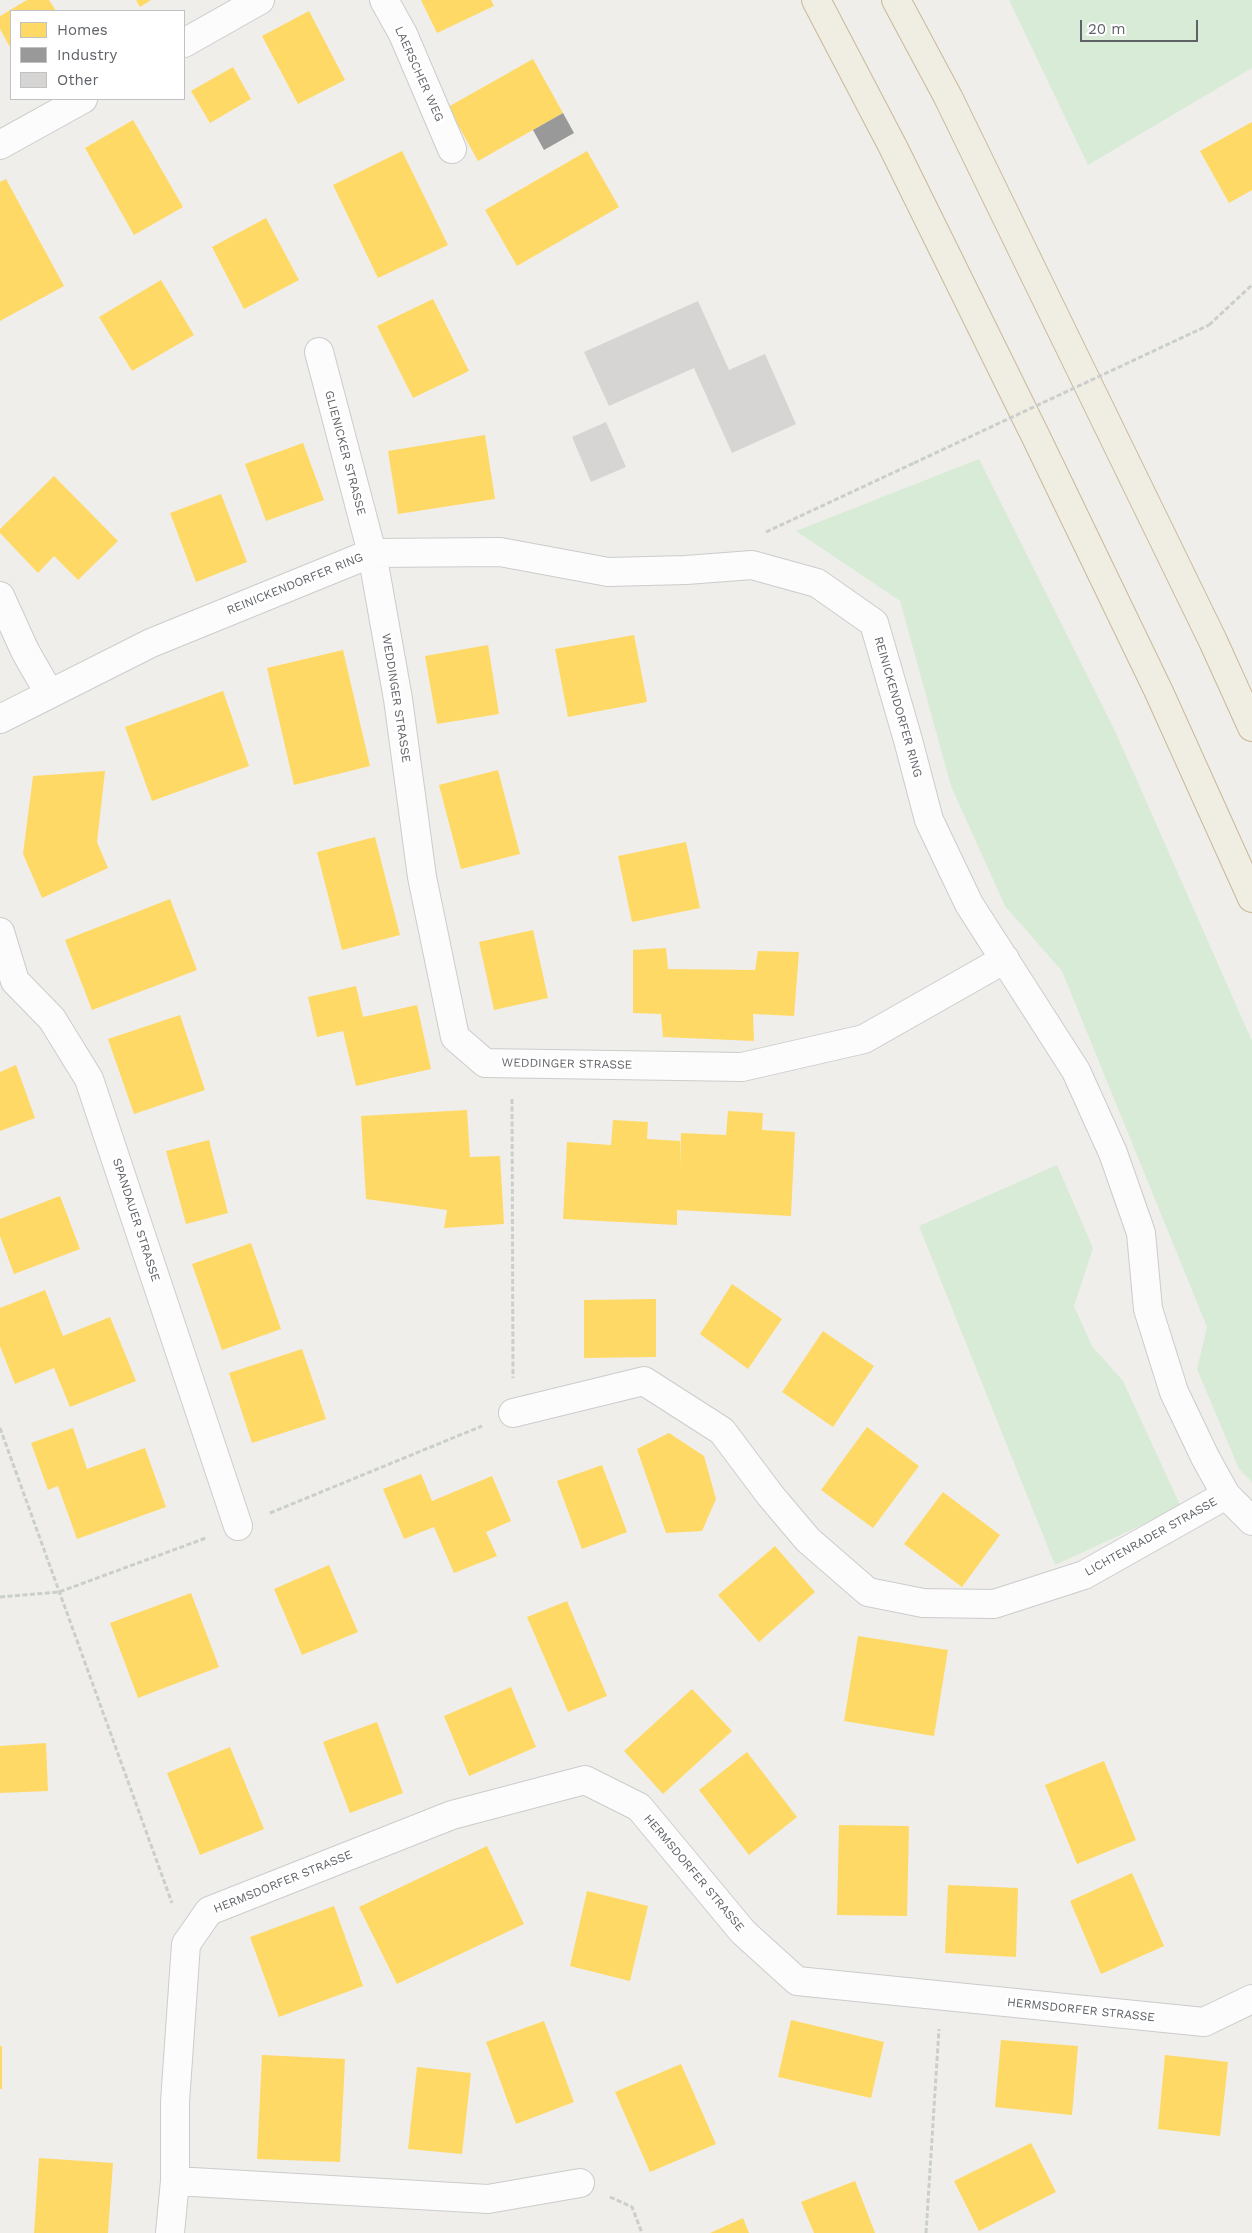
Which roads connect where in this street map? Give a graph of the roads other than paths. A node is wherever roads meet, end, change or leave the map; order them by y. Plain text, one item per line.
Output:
1 (260, 0) edge
2 (384, 0) edge
3 (816, 0) edge
4 (896, 0) edge
5 (185, 42) edge
6 (81, 100) edge
7 (0, 145) edge
8 (452, 149) dead end
9 (319, 352) dead end
10 (372, 553) junction
11 (0, 596) edge
12 (49, 693) junction
13 (0, 719) edge
14 (1252, 727) edge
15 (1252, 898) edge
16 (0, 932) edge
17 (1005, 959) junction
18 (513, 1413) road end
19 (1226, 1495) junction
20 (1252, 1521) edge
21 (238, 1526) road end
22 (1252, 1999) edge
23 (175, 2181) junction
24 (580, 2183) road end
25 (170, 2233) edge

1 - 5 street
2 - 8 street, LAERSCHER WEG
3 - 15 highway
4 - 14 highway
6 - 7 street
9 - 10 street, GLIENICKER STRASSE
10 - 12 street, REINICKENDORFER RING
10 - 17 street, REINICKENDORFER RING
10 - 17 street, WEDDINGER STRASSE
11 - 12 street
12 - 13 street, REINICKENDORFER RING
16 - 21 street, SPANDAUER STRASSE
17 - 19 street, REINICKENDORFER RING
18 - 19 street, LICHTENRADER STRASSE
19 - 20 street, REINICKENDORFER RING
22 - 23 street, HERMSDORFER STRASSE
23 - 24 street
23 - 25 street

